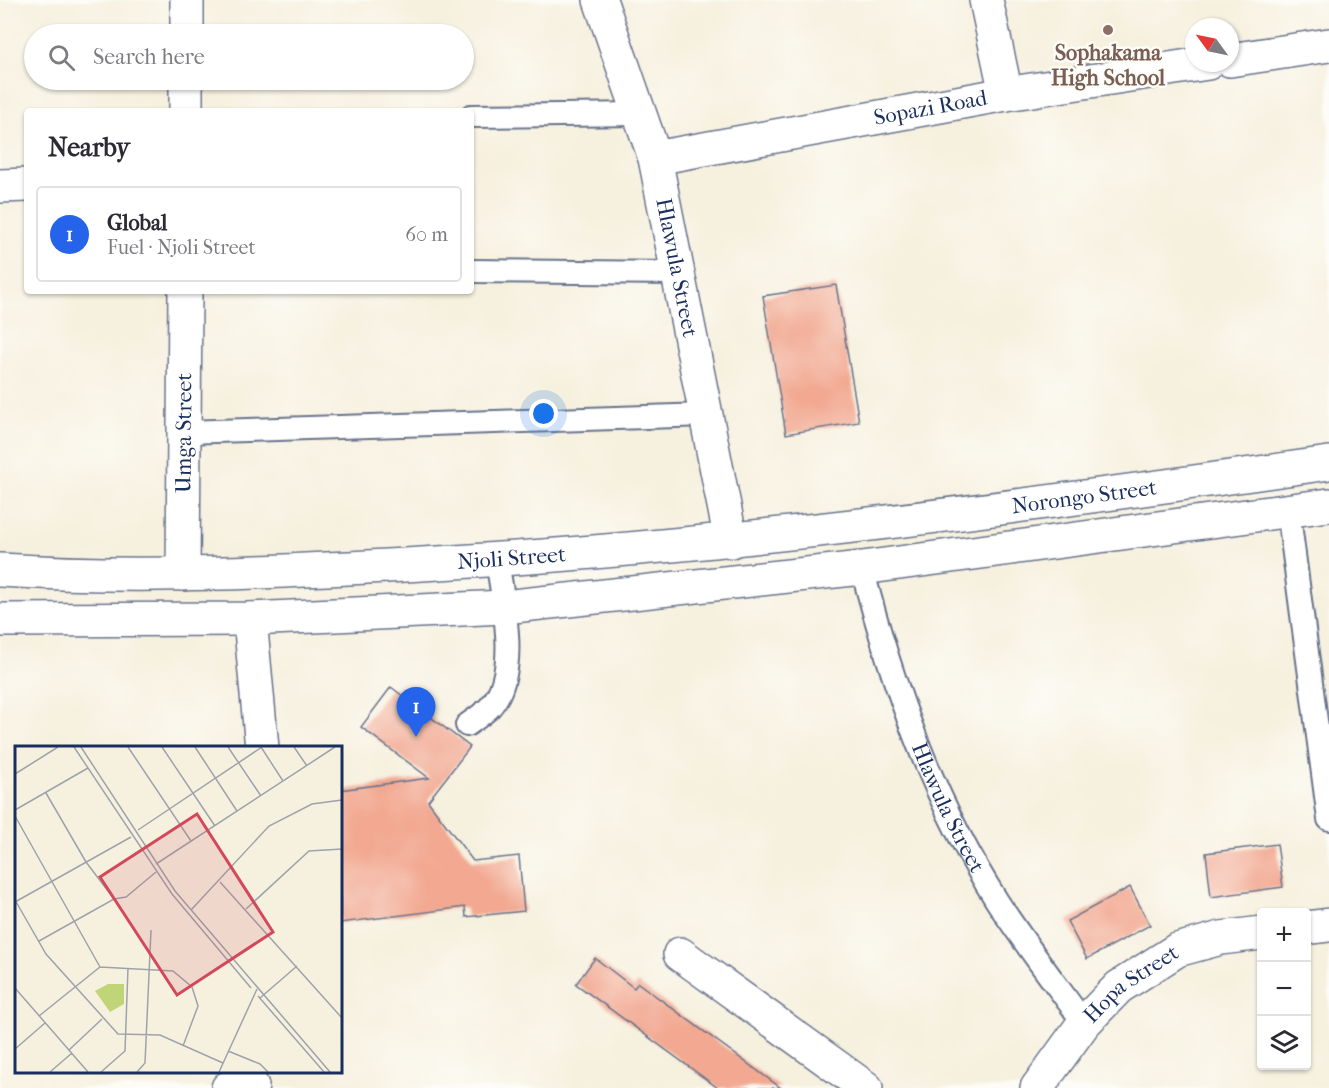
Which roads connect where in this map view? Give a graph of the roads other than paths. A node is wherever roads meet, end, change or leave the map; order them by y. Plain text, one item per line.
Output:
1 (187, 0) edge
2 (600, 0) edge
3 (986, 0) edge
4 (187, 24) edge
5 (1329, 45) edge
6 (1239, 59) edge
7 (1185, 67) edge
8 (186, 90) edge
9 (1006, 94) junction
10 (186, 108) edge
11 (640, 114) junction
12 (474, 116) edge
13 (655, 158) junction
14 (24, 185) edge
15 (0, 186) edge
16 (474, 272) edge
17 (678, 273) junction
18 (185, 294) edge
19 (706, 415) junction
20 (184, 432) junction
21 (1329, 463) edge
22 (1329, 505) edge
23 (1288, 509) junction
24 (839, 529) joint
25 (731, 542) junction
26 (497, 560) junction
27 (862, 568) junction
28 (0, 570) edge
29 (183, 574) junction
30 (504, 607) junction
31 (250, 619) junction
32 (0, 620) edge
33 (467, 725) dead end
34 (262, 746) edge
35 (1329, 819) edge
36 (1329, 925) edge
37 (1311, 927) edge
38 (1257, 934) edge
39 (680, 954) dead end
40 (1084, 1023) junction
41 (866, 1088) edge
42 (1037, 1088) edge

1 - 4 street
2 - 11 street, Hlawula Street
3 - 9 street
5 - 6 street
7 - 9 street, Sopazi Road
8 - 10 street
9 - 13 street, Sopazi Road
11 - 12 lane
11 - 13 street, Hlawula Street
13 - 17 street, Hlawula Street
14 - 15 street
16 - 17 lane
17 - 19 street, Hlawula Street
18 - 20 street, Umga Street
19 - 20 lane
19 - 25 street, Hlawula Street
20 - 29 street, Umga Street
21 - 24 street, Norongo Street
22 - 23 street, Norongo Street
23 - 27 street, Norongo Street
23 - 35 lane
24 - 25 street, Njoli Street
25 - 26 street, Njoli Street
26 - 29 street, Njoli Street
26 - 30 lane
27 - 30 street, Njoli Street
27 - 40 lane, Hlawula Street
28 - 29 street
30 - 31 street, Njoli Street
30 - 33 lane
31 - 32 street, Njoli Street
31 - 34 street
36 - 37 street
38 - 40 street, Hopa Street
39 - 41 street
40 - 42 street, Hopa Street

